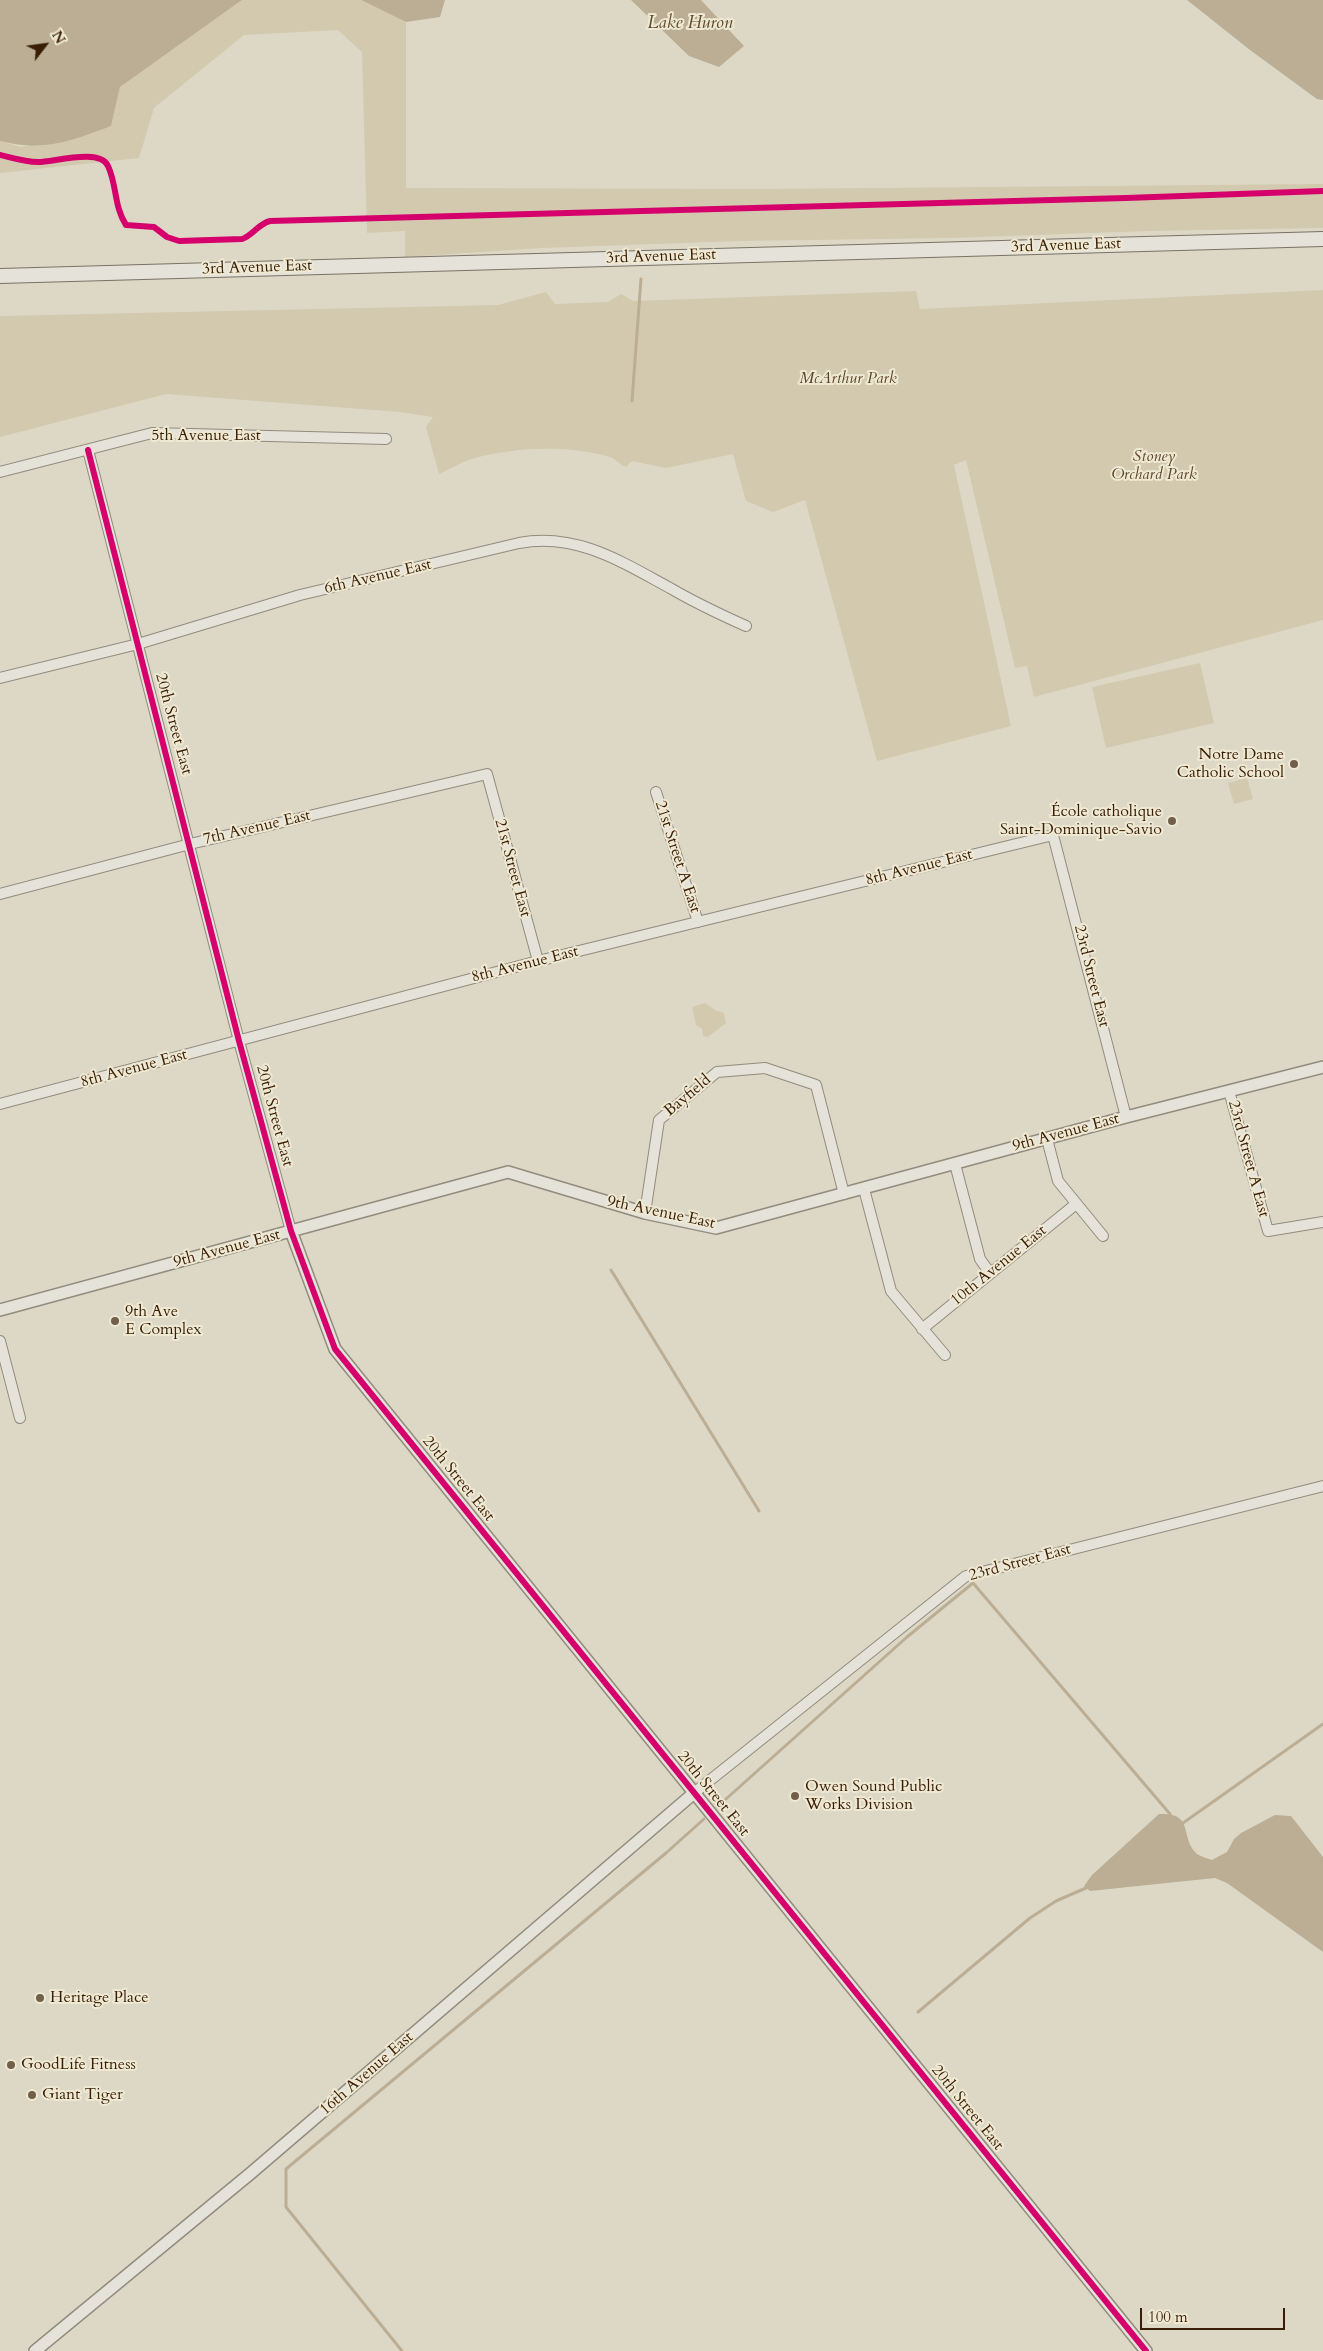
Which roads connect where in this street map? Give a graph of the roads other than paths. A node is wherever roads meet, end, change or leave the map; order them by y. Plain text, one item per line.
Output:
1 (1323, 239) edge
2 (0, 276) edge
3 (386, 439) dead end
4 (88, 450) junction
5 (0, 472) edge
6 (746, 626) dead end
7 (138, 644) junction
8 (0, 678) edge
9 (487, 774) joint
10 (656, 792) dead end
11 (1053, 835) joint
12 (190, 844) junction
13 (0, 894) edge
14 (698, 922) junction
15 (538, 962) junction
16 (239, 1041) junction
17 (1323, 1067) edge
18 (1229, 1091) junction
19 (0, 1104) edge
20 (1126, 1117) junction
21 (1047, 1139) junction
22 (955, 1164) junction
23 (864, 1189) junction
24 (844, 1194) junction
25 (1076, 1204) junction
26 (645, 1213) junction
27 (1323, 1222) edge
28 (291, 1231) junction
29 (1103, 1236) dead end
30 (990, 1273) junction
31 (0, 1310) edge
32 (922, 1329) junction
33 (0, 1341) edge
34 (945, 1355) dead end
35 (20, 1418) dead end
36 (1323, 1486) edge
37 (694, 1793) junction
38 (35, 2351) edge
39 (1146, 2351) edge

1 - 2 main road, 3rd Avenue East
3 - 4 street, 5th Avenue East
4 - 5 street, 5th Avenue East
4 - 7 street, 20th Street East
6 - 7 street, 6th Avenue East
7 - 8 street, 6th Avenue East
7 - 12 street, 20th Street East
9 - 12 street, 7th Avenue East
9 - 15 street, 21st Street East
10 - 14 street, 21st Street A East
11 - 14 street, 8th Avenue East
11 - 20 street, 23rd Street East
12 - 13 street, 7th Avenue East
12 - 16 street, 20th Street East
14 - 15 street, 8th Avenue East
15 - 16 street, 8th Avenue East
16 - 19 street, 8th Avenue East
16 - 28 street, 20th Street East
17 - 18 street, 9th Avenue East
18 - 20 street, 9th Avenue East
18 - 27 street, 23rd Street A East
20 - 21 street, 9th Avenue East
21 - 22 street, 9th Avenue East
21 - 25 street
22 - 23 street, 9th Avenue East
22 - 30 street
23 - 24 street, 9th Avenue East
23 - 32 street
24 - 26 street, 9th Avenue East
24 - 26 street, Bayfield
25 - 29 street
25 - 30 street, 10th Avenue East
26 - 28 street, 9th Avenue East
28 - 31 street, 9th Avenue East
28 - 37 street, 20th Street East
30 - 32 street, 10th Avenue East
32 - 34 street
33 - 35 street
36 - 37 street, 23rd Street East
37 - 38 street, 16th Avenue East
37 - 39 street, 20th Street East

